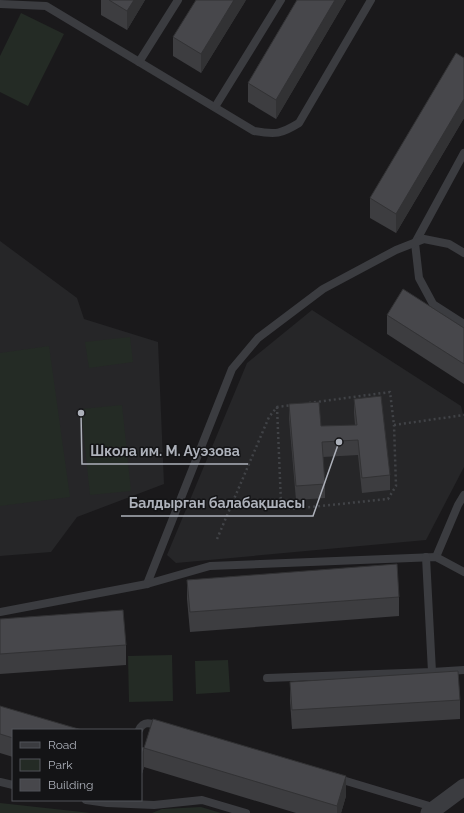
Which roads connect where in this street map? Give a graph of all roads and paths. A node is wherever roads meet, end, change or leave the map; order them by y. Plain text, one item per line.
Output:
1 (178, 0) edge
2 (281, 0) edge
3 (371, 0) edge
4 (0, 4) edge
5 (140, 62) junction
6 (215, 108) junction
7 (464, 153) edge
8 (415, 243) junction
9 (464, 253) edge
10 (464, 324) edge
11 (307, 403) edge
12 (299, 404) edge
13 (277, 407) junction
14 (464, 415) edge
15 (394, 425) junction
16 (464, 495) edge
17 (217, 539) dead end
18 (426, 557) junction
19 (436, 557) junction
20 (464, 572) edge
21 (147, 584) junction
22 (0, 612) edge
23 (464, 670) edge
24 (432, 672) junction
25 (267, 678) dead end
26 (140, 729) edge
27 (171, 729) edge
28 (330, 776) edge
29 (0, 782) edge
30 (12, 785) edge
31 (464, 787) edge
32 (93, 801) edge
33 (432, 811) edge
34 (246, 813) edge

1 - 5 lane
2 - 6 lane
3 - 6 lane
4 - 5 lane
5 - 6 lane
7 - 8 lane
8 - 9 lane
8 - 10 lane
8 - 21 lane
11 - 15 path
12 - 13 path
13 - 15 path
13 - 17 path
14 - 15 path
16 - 19 lane
18 - 19 lane
18 - 21 lane
18 - 24 lane
19 - 20 lane
21 - 22 lane
23 - 24 lane
24 - 25 lane
26 - 27 lane
28 - 33 lane
29 - 30 lane
31 - 33 street
32 - 34 lane

